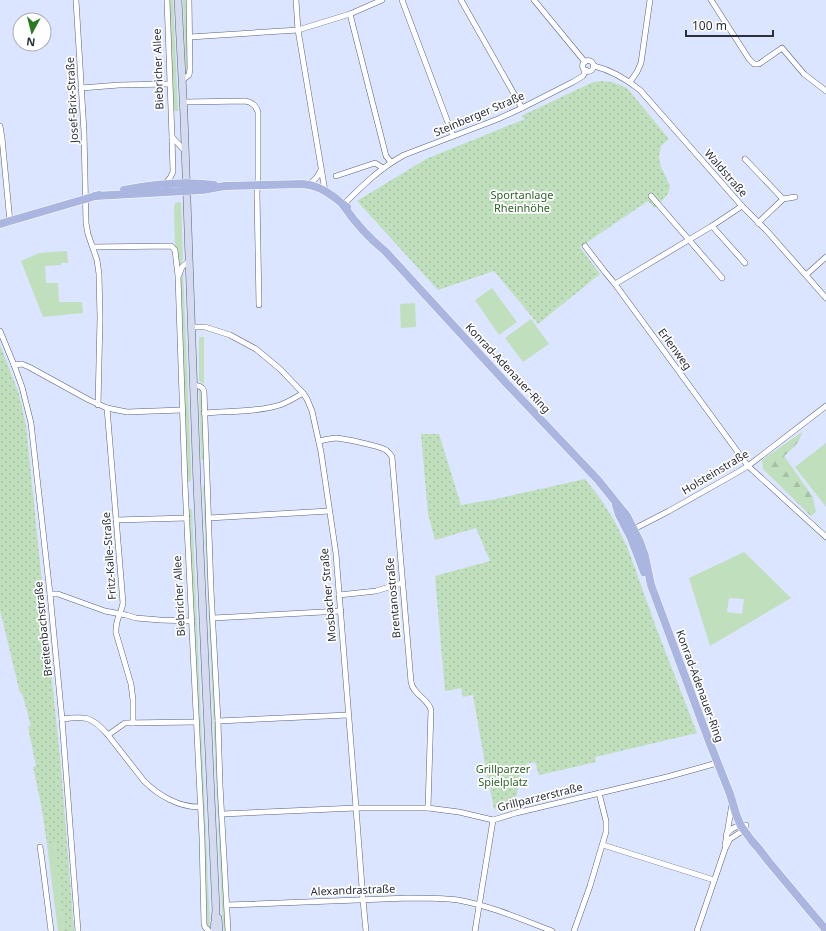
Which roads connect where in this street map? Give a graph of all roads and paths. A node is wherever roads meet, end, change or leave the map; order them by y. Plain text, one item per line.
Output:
1 (76, 0) edge
2 (167, 0) edge
3 (178, 0) edge
4 (189, 0) edge
5 (296, 0) edge
6 (382, 0) edge
7 (402, 0) edge
8 (461, 0) edge
9 (534, 0) edge
10 (650, 0) edge
11 (711, 0) edge
12 (350, 14) junction
13 (298, 30) junction
14 (190, 37) junction
15 (583, 60) junction
16 (594, 66) junction
17 (584, 73) junction
18 (182, 80) junction
19 (630, 82) junction
20 (170, 84) junction
21 (81, 88) junction
22 (826, 91) edge
23 (184, 102) junction
24 (522, 108) junction
25 (0, 126) edge
26 (453, 136) junction
27 (172, 137) junction
28 (186, 152) junction
29 (745, 159) dead end
30 (391, 162) junction
31 (383, 168) junction
32 (321, 170) junction
33 (336, 176) dead end
34 (165, 184) junction
35 (309, 185) junction
36 (258, 186) junction
37 (187, 187) junction
38 (324, 191) junction
39 (95, 196) junction
40 (651, 196) dead end
41 (795, 197) dead end
42 (85, 199) junction
43 (783, 199) junction
44 (343, 205) junction
45 (742, 206) junction
46 (10, 222) junction
47 (758, 223) junction
48 (0, 224) edge
49 (712, 226) junction
50 (689, 240) junction
51 (585, 246) dead end
52 (93, 247) junction
53 (826, 257) edge
54 (189, 261) junction
55 (745, 263) dead end
56 (806, 275) junction
57 (178, 276) junction
58 (722, 278) dead end
59 (615, 284) junction
60 (826, 298) edge
61 (259, 305) dead end
62 (192, 327) junction
63 (0, 332) edge
64 (14, 365) junction
65 (193, 385) junction
66 (302, 394) junction
67 (98, 405) junction
68 (826, 406) edge
69 (107, 408) junction
70 (182, 410) junction
71 (204, 413) junction
72 (319, 442) junction
73 (748, 466) junction
74 (329, 511) junction
75 (187, 518) junction
76 (209, 518) junction
77 (116, 520) junction
78 (630, 530) junction
79 (826, 537) edge
80 (402, 583) junction
81 (50, 594) junction
82 (339, 595) junction
83 (340, 611) junction
84 (120, 614) junction
85 (213, 618) junction
86 (192, 621) junction
87 (348, 715) junction
88 (62, 719) junction
89 (218, 721) junction
90 (133, 722) junction
91 (196, 722) junction
92 (108, 735) junction
93 (717, 763) junction
94 (599, 793) junction
95 (730, 794) junction
96 (732, 804) junction
97 (199, 807) junction
98 (356, 808) junction
99 (428, 808) junction
100 (222, 814) junction
101 (493, 820) junction
102 (744, 827) junction
103 (726, 835) junction
104 (603, 845) junction
105 (40, 847) dead end
106 (725, 848) junction
107 (714, 880) junction
108 (363, 900) junction
109 (227, 905) junction
110 (479, 905) junction
111 (216, 910) junction
112 (826, 930) edge
113 (51, 931) edge
114 (78, 931) edge
115 (209, 931) edge
116 (214, 931) edge
117 (219, 931) edge
118 (228, 931) edge
119 (366, 931) edge
120 (475, 931) edge
121 (552, 931) edge
122 (574, 931) edge
123 (697, 931) edge

1 - 21 street, Josef-Brix-Straße
2 - 20 street, Biebricher Allee
3 - 18 main road, Biebricher Allee
4 - 14 street
5 - 13 street
6 - 12 street
7 - 26 street
8 - 24 street
9 - 15 street
10 - 19 street
11 - 22 street
12 - 13 street
12 - 30 street
13 - 14 street
13 - 32 street
14 - 18 street
15 - 16 street, Waldstraße
15 - 17 street
16 - 17 street, Steinberger Straße
16 - 19 street, Waldstraße
17 - 24 street, Steinberger Straße
18 - 23 main road, Biebricher Allee
19 - 45 street, Waldstraße
20 - 21 street
20 - 27 street, Biebricher Allee
21 - 42 street, Josef-Brix-Straße
23 - 28 main road, Biebricher Allee
23 - 36 street
24 - 26 street, Steinberger Straße
25 - 46 street
26 - 30 street, Steinberger Straße
27 - 28 street
27 - 34 street, Biebricher Allee
28 - 37 main road, Biebricher Allee
29 - 43 street
30 - 31 street, Steinberger Straße
31 - 33 street
31 - 44 street, Steinberger Straße
32 - 35 street
32 - 38 street
34 - 37 main road
34 - 39 main road
35 - 36 main road, Konrad-Adenauer-Ring
35 - 38 main road, Konrad-Adenauer-Ring
36 - 37 main road, Konrad-Adenauer-Ring
36 - 61 street
37 - 39 main road
37 - 54 main road, Biebricher Allee
38 - 44 main road, Konrad-Adenauer-Ring
39 - 42 main road
40 - 50 street
41 - 43 street
42 - 46 main road
42 - 52 street
43 - 47 street
44 - 78 main road, Konrad-Adenauer-Ring
45 - 47 street, Waldstraße
45 - 49 street
46 - 48 main road
47 - 56 street, Waldstraße
49 - 50 street
49 - 55 street
50 - 58 street
50 - 59 street
51 - 59 street, Erlenweg
52 - 57 street, Biebricher Allee
52 - 67 street
53 - 56 street
54 - 57 street
54 - 62 main road, Biebricher Allee
56 - 60 street, Waldstraße
57 - 70 street, Biebricher Allee
59 - 73 street, Erlenweg
62 - 65 main road, Biebricher Allee
62 - 66 street, Mosbacher Straße
63 - 64 street, Breitenbachstraße
64 - 67 street
64 - 81 street, Breitenbachstraße
65 - 71 street
65 - 111 main road, Biebricher Allee
66 - 71 street
66 - 72 street, Mosbacher Straße
67 - 69 street
68 - 73 street, Holsteinstraße
69 - 70 street
69 - 77 street, Fritz-Kalle-Straße
70 - 75 street, Biebricher Allee
71 - 76 street
72 - 74 street, Mosbacher Straße
72 - 80 street, Brentanostraße
73 - 78 street, Holsteinstraße
73 - 79 street, Erlenweg
74 - 76 street
74 - 82 street, Mosbacher Straße
75 - 77 street
75 - 86 street, Biebricher Allee
76 - 85 street
77 - 84 street, Fritz-Kalle-Straße
78 - 93 main road, Konrad-Adenauer-Ring
80 - 82 street
80 - 99 street, Brentanostraße
81 - 84 street
81 - 88 street, Breitenbachstraße
82 - 83 street, Mosbacher Straße
83 - 85 street
83 - 87 street, Mosbacher Straße
84 - 86 street
84 - 90 street, Fritz-Kalle-Straße
85 - 89 street
86 - 91 street, Biebricher Allee
87 - 89 street
87 - 98 street, Mosbacher Straße
88 - 92 street
88 - 114 street, Breitenbachstraße
89 - 100 street
90 - 91 street
90 - 92 street
91 - 97 street, Biebricher Allee
92 - 97 street
93 - 94 street, Grillparzerstraße
93 - 95 main road, Konrad-Adenauer-Ring
94 - 101 street, Grillparzerstraße
94 - 104 street
95 - 96 main road, Konrad-Adenauer-Ring
95 - 102 main road, Konrad-Adenauer-Ring
96 - 102 main road, Konrad-Adenauer-Ring
96 - 103 street
97 - 115 street, Biebricher Allee
98 - 99 street, Grillparzerstraße
98 - 100 street, Grillparzerstraße
98 - 108 street, Mosbacher Straße
99 - 101 street, Grillparzerstraße
100 - 109 street
101 - 110 street
102 - 103 street
102 - 106 street
102 - 112 main road, Konrad-Adenauer-Ring
103 - 106 street
104 - 107 street
104 - 122 street
105 - 113 street
106 - 107 street
107 - 123 street
108 - 109 street, Alexandrastraße
108 - 110 street, Alexandrastraße
108 - 119 street, Mosbacher Straße
109 - 118 street
110 - 120 street
110 - 121 street, Alexandrastraße
111 - 116 main road, Biebricher Allee
111 - 117 main road, Biebricher Allee

